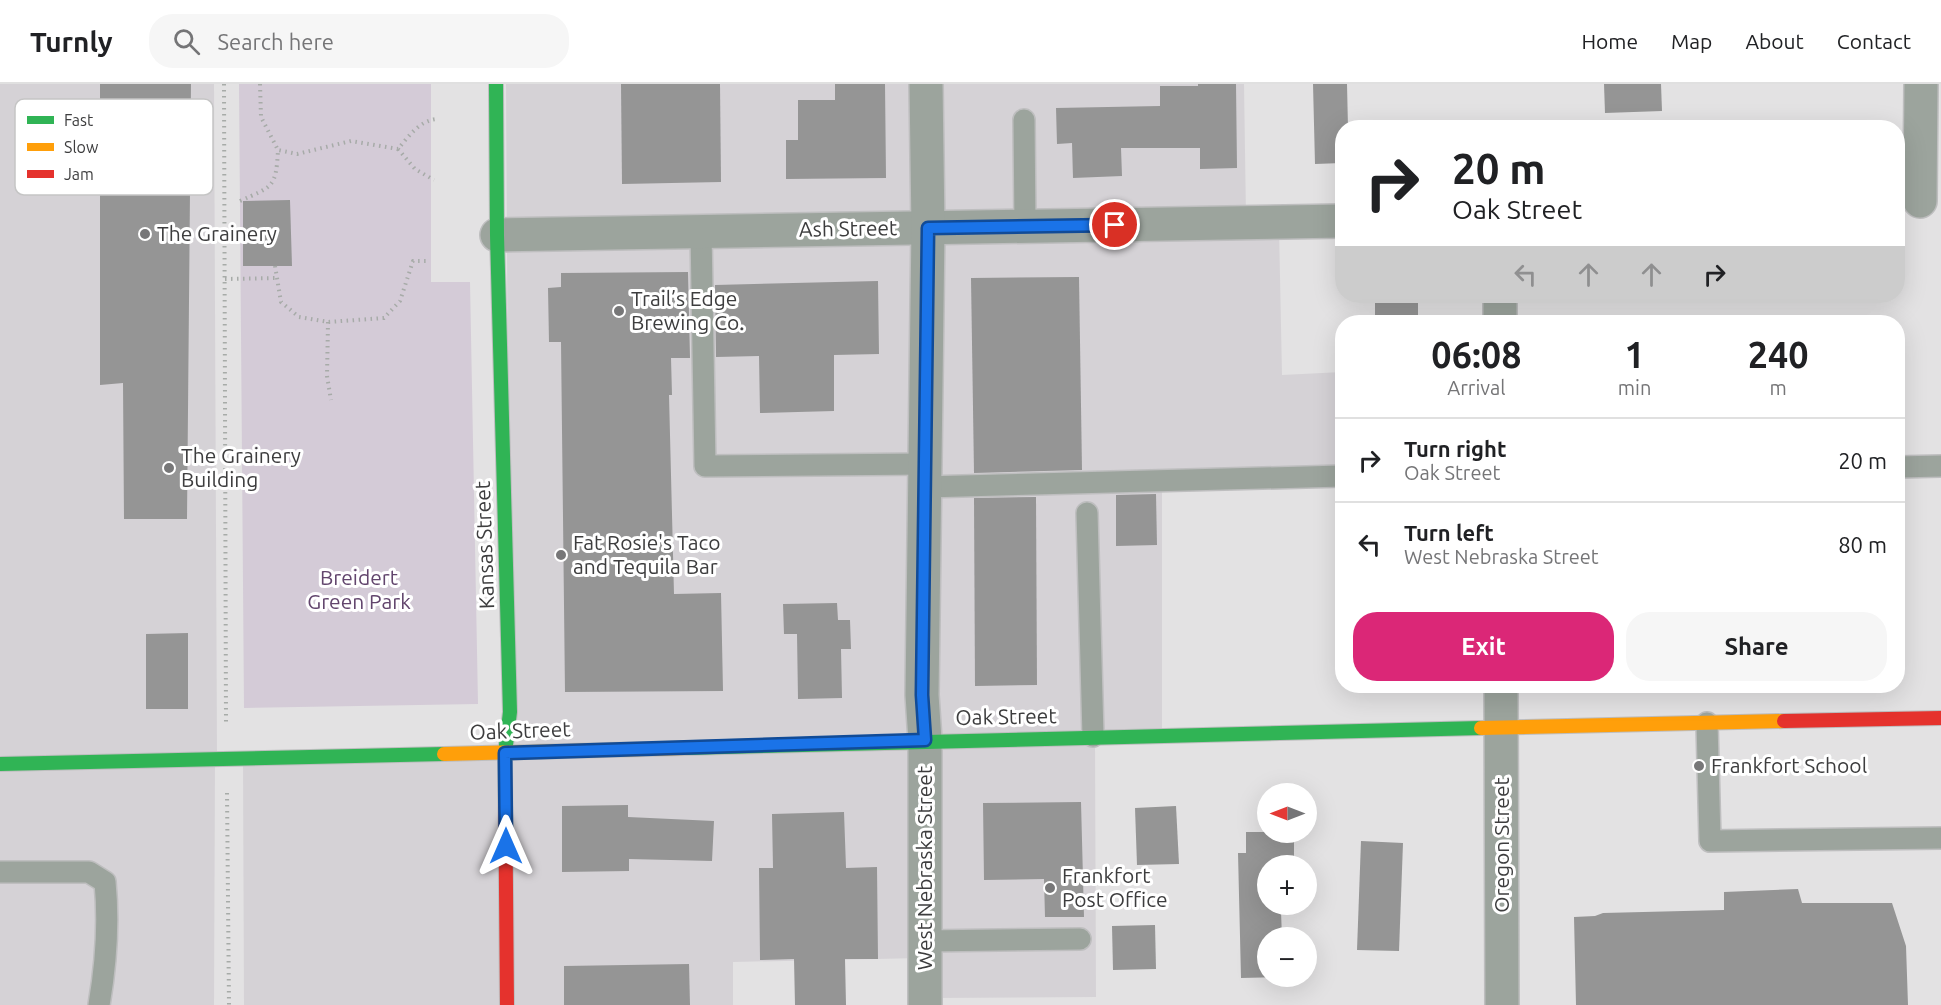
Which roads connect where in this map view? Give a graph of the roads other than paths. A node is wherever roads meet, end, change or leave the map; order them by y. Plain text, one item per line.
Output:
1 (496, 84) edge
2 (926, 84) edge
3 (1921, 84) edge
4 (1024, 120) dead end
5 (1920, 201) edge
6 (1335, 221) edge
7 (1024, 226) junction
8 (928, 228) junction
9 (701, 232) junction
10 (497, 235) junction
11 (1941, 466) edge
12 (1905, 467) edge
13 (925, 475) junction
14 (1335, 476) edge
15 (1087, 513) dead end
16 (1501, 693) edge
17 (1941, 718) edge
18 (1707, 723) junction
19 (1501, 727) junction
20 (1094, 736) junction
21 (925, 740) junction
22 (505, 753) junction
23 (0, 764) edge
24 (1941, 838) edge
25 (0, 872) edge
26 (1080, 939) dead end
27 (925, 941) junction
28 (99, 1005) edge
29 (507, 1005) edge
30 (925, 1005) edge
31 (1502, 1005) edge

1 - 10 street, Kansas Street
2 - 8 street, West Nebraska Street
3 - 5 street
4 - 7 lane
6 - 7 street, Ash Street
7 - 8 street, Ash Street
8 - 9 street, Ash Street
8 - 13 street, West Nebraska Street
9 - 10 street, Ash Street
9 - 13 lane
10 - 22 street, Kansas Street
11 - 12 lane
13 - 14 lane
13 - 21 street, West Nebraska Street
15 - 20 lane
16 - 19 street, Oregon Street
17 - 18 street, Oak Street
18 - 19 street, Oak Street
18 - 24 lane
19 - 20 street, Oak Street
19 - 31 street, Oregon Street
20 - 21 street, Oak Street
21 - 22 street, Oak Street
21 - 27 street, West Nebraska Street
22 - 23 street, Oak Street
22 - 29 street, Kansas Street
25 - 28 lane
26 - 27 lane
27 - 30 street, West Nebraska Street

